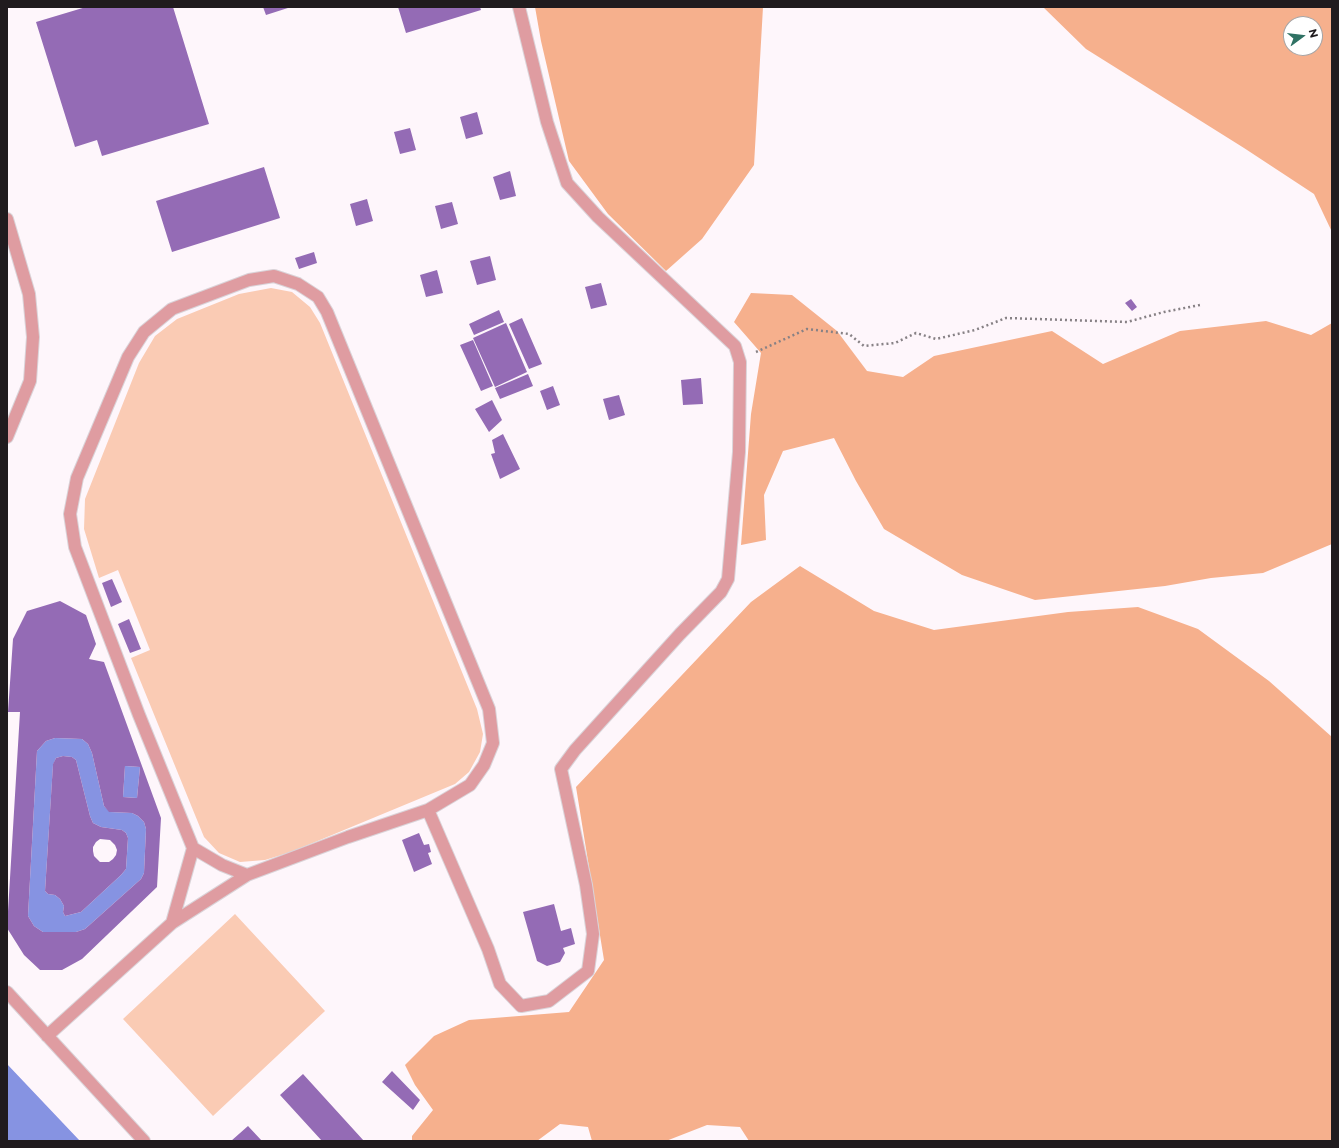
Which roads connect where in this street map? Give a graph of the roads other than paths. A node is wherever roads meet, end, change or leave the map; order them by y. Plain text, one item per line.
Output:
1 (519, 7) edge
2 (7, 219) edge
3 (7, 437) edge
4 (428, 810) junction
5 (194, 848) junction
6 (247, 875) junction
7 (172, 923) junction
8 (7, 992) edge
9 (47, 1036) junction
10 (144, 1141) edge

1 - 4 street
2 - 3 street
4 - 5 street
4 - 6 street
5 - 6 street
5 - 7 street
6 - 7 street
7 - 9 street
8 - 9 street
9 - 10 street

